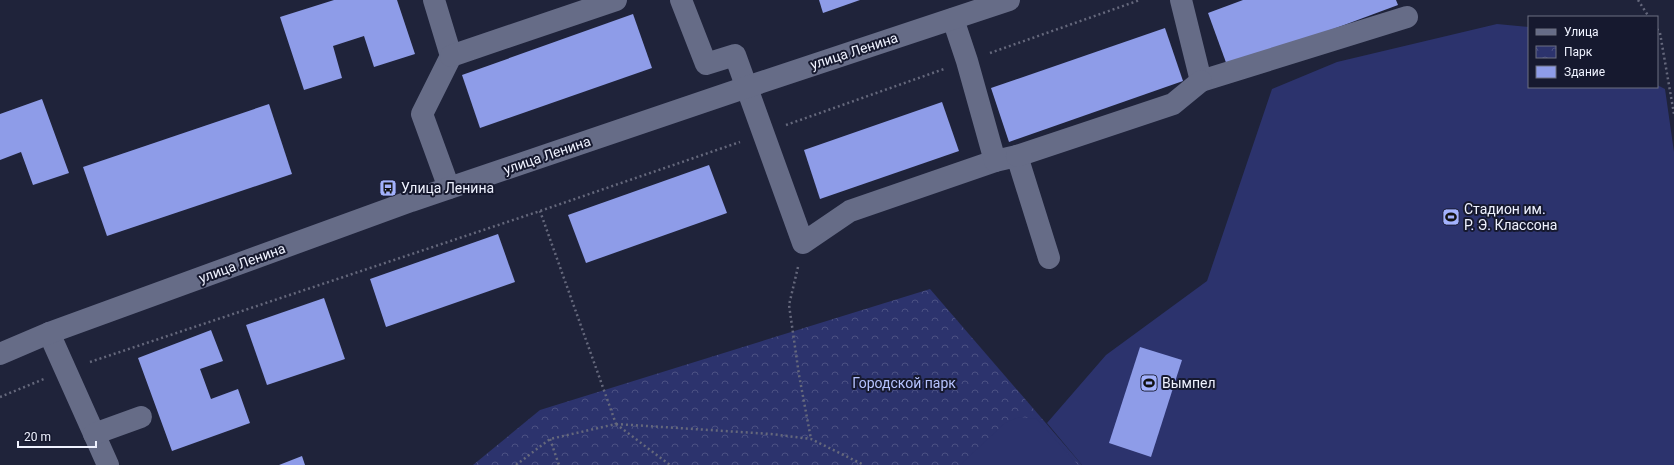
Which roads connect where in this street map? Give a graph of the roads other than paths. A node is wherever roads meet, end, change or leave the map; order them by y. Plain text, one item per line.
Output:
1 (434, 0) edge
2 (616, 0) edge
3 (681, 0) edge
4 (1009, 0) edge
5 (1181, 0) edge
6 (1407, 17) dead end
7 (953, 19) junction
8 (451, 56) junction
9 (1200, 81) junction
10 (747, 87) junction
11 (1017, 156) junction
12 (994, 161) junction
13 (449, 188) junction
14 (1049, 258) dead end
15 (49, 333) junction
16 (0, 354) edge
17 (141, 417) dead end
18 (94, 434) junction
19 (108, 465) edge

1 - 8 street
2 - 8 street
3 - 10 street
4 - 7 street, улица Ленина
5 - 9 street
6 - 9 street
7 - 10 street, улица Ленина
7 - 12 street
8 - 13 street
9 - 11 street
10 - 12 street
10 - 13 street, улица Ленина
11 - 12 street
11 - 14 street
13 - 15 street, улица Ленина
15 - 16 street, улица Ленина
15 - 18 street
17 - 18 street
18 - 19 street

